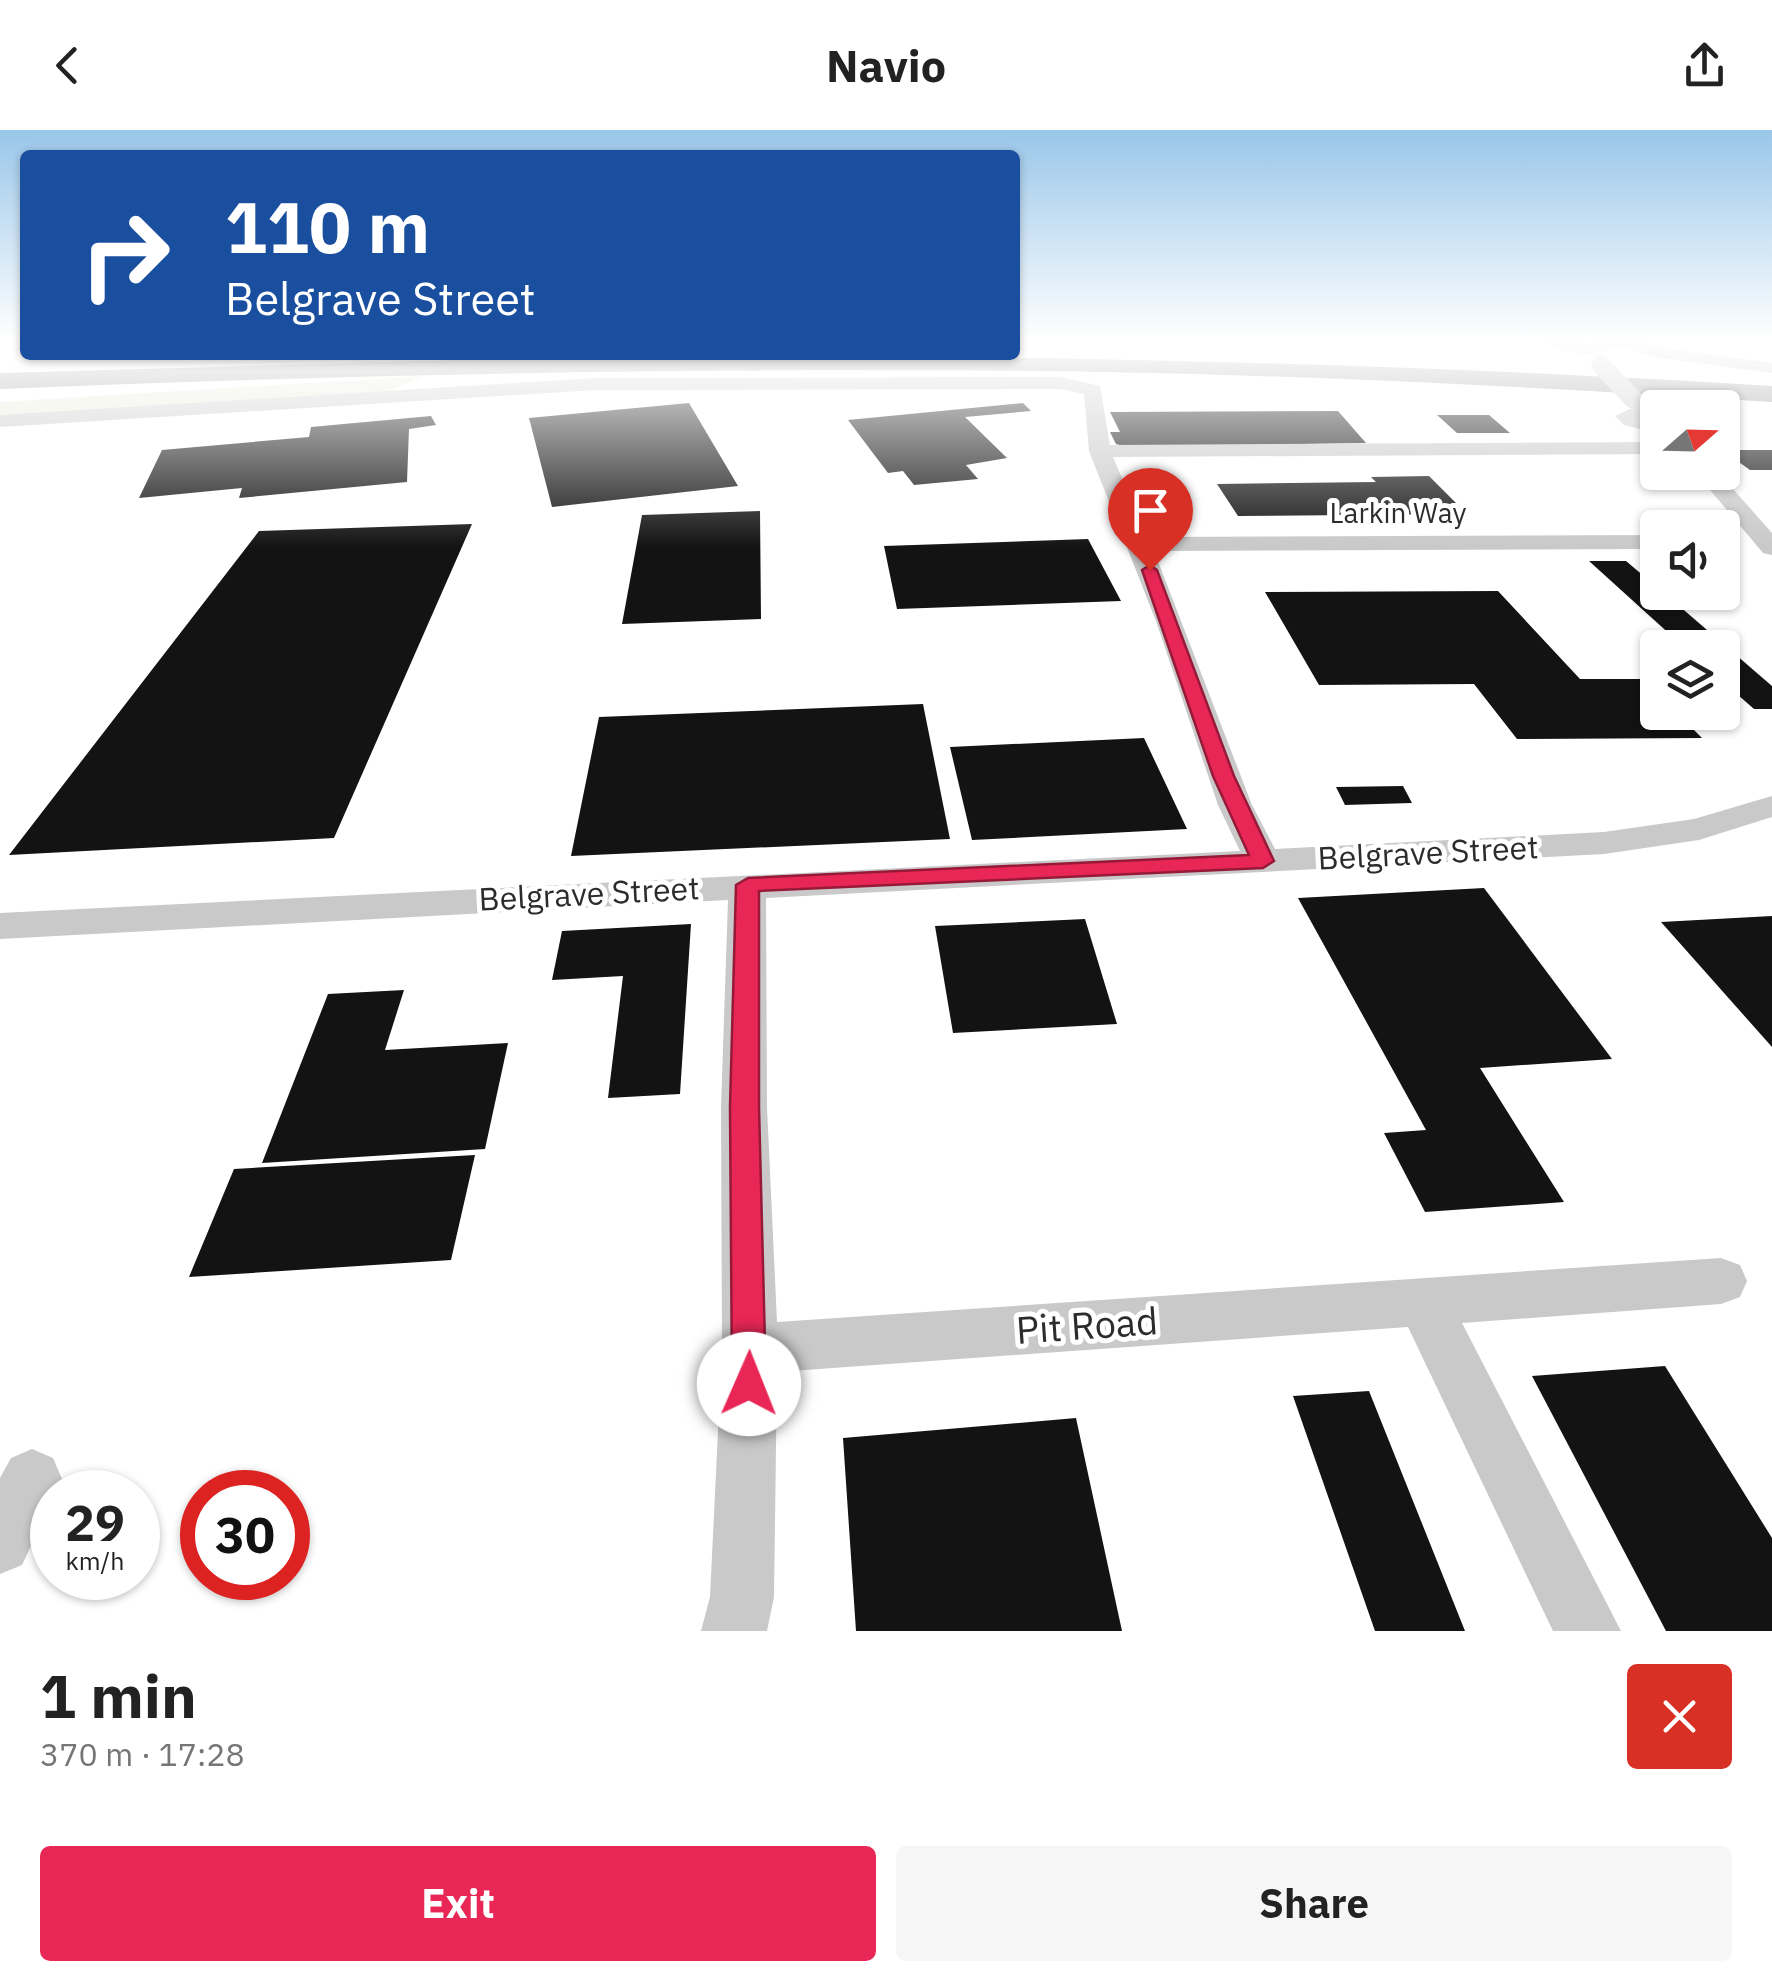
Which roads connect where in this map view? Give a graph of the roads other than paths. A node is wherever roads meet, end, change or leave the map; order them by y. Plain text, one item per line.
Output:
1 (225, 407) edge
2 (1095, 407) edge
3 (1592, 407) edge
4 (1740, 411) edge
5 (1640, 413) edge
6 (1772, 413) edge
7 (0, 421) edge
8 (1640, 448) edge
9 (1100, 451) junction
10 (1722, 490) edge
11 (1640, 542) edge
12 (1740, 542) edge
13 (1139, 544) junction
14 (1769, 544) edge
15 (1772, 806) edge
16 (1263, 861) junction
17 (748, 885) junction
18 (0, 926) edge
19 (1721, 1281) dead end
20 (1424, 1303) junction
21 (750, 1349) junction
22 (30, 1483) edge
23 (0, 1543) edge
24 (734, 1631) edge
25 (1588, 1631) edge

1 - 7 street
2 - 9 street
3 - 5 highway
4 - 6 highway
8 - 9 street
9 - 13 street
10 - 14 street
11 - 13 street, Larkin Way
12 - 14 street
13 - 16 street
15 - 16 street, Belgrave Street
16 - 17 street, Belgrave Street
17 - 18 street, Belgrave Street
17 - 21 street
19 - 20 street, Pit Road
20 - 21 street, Pit Road
20 - 25 street
21 - 24 street
22 - 23 street

